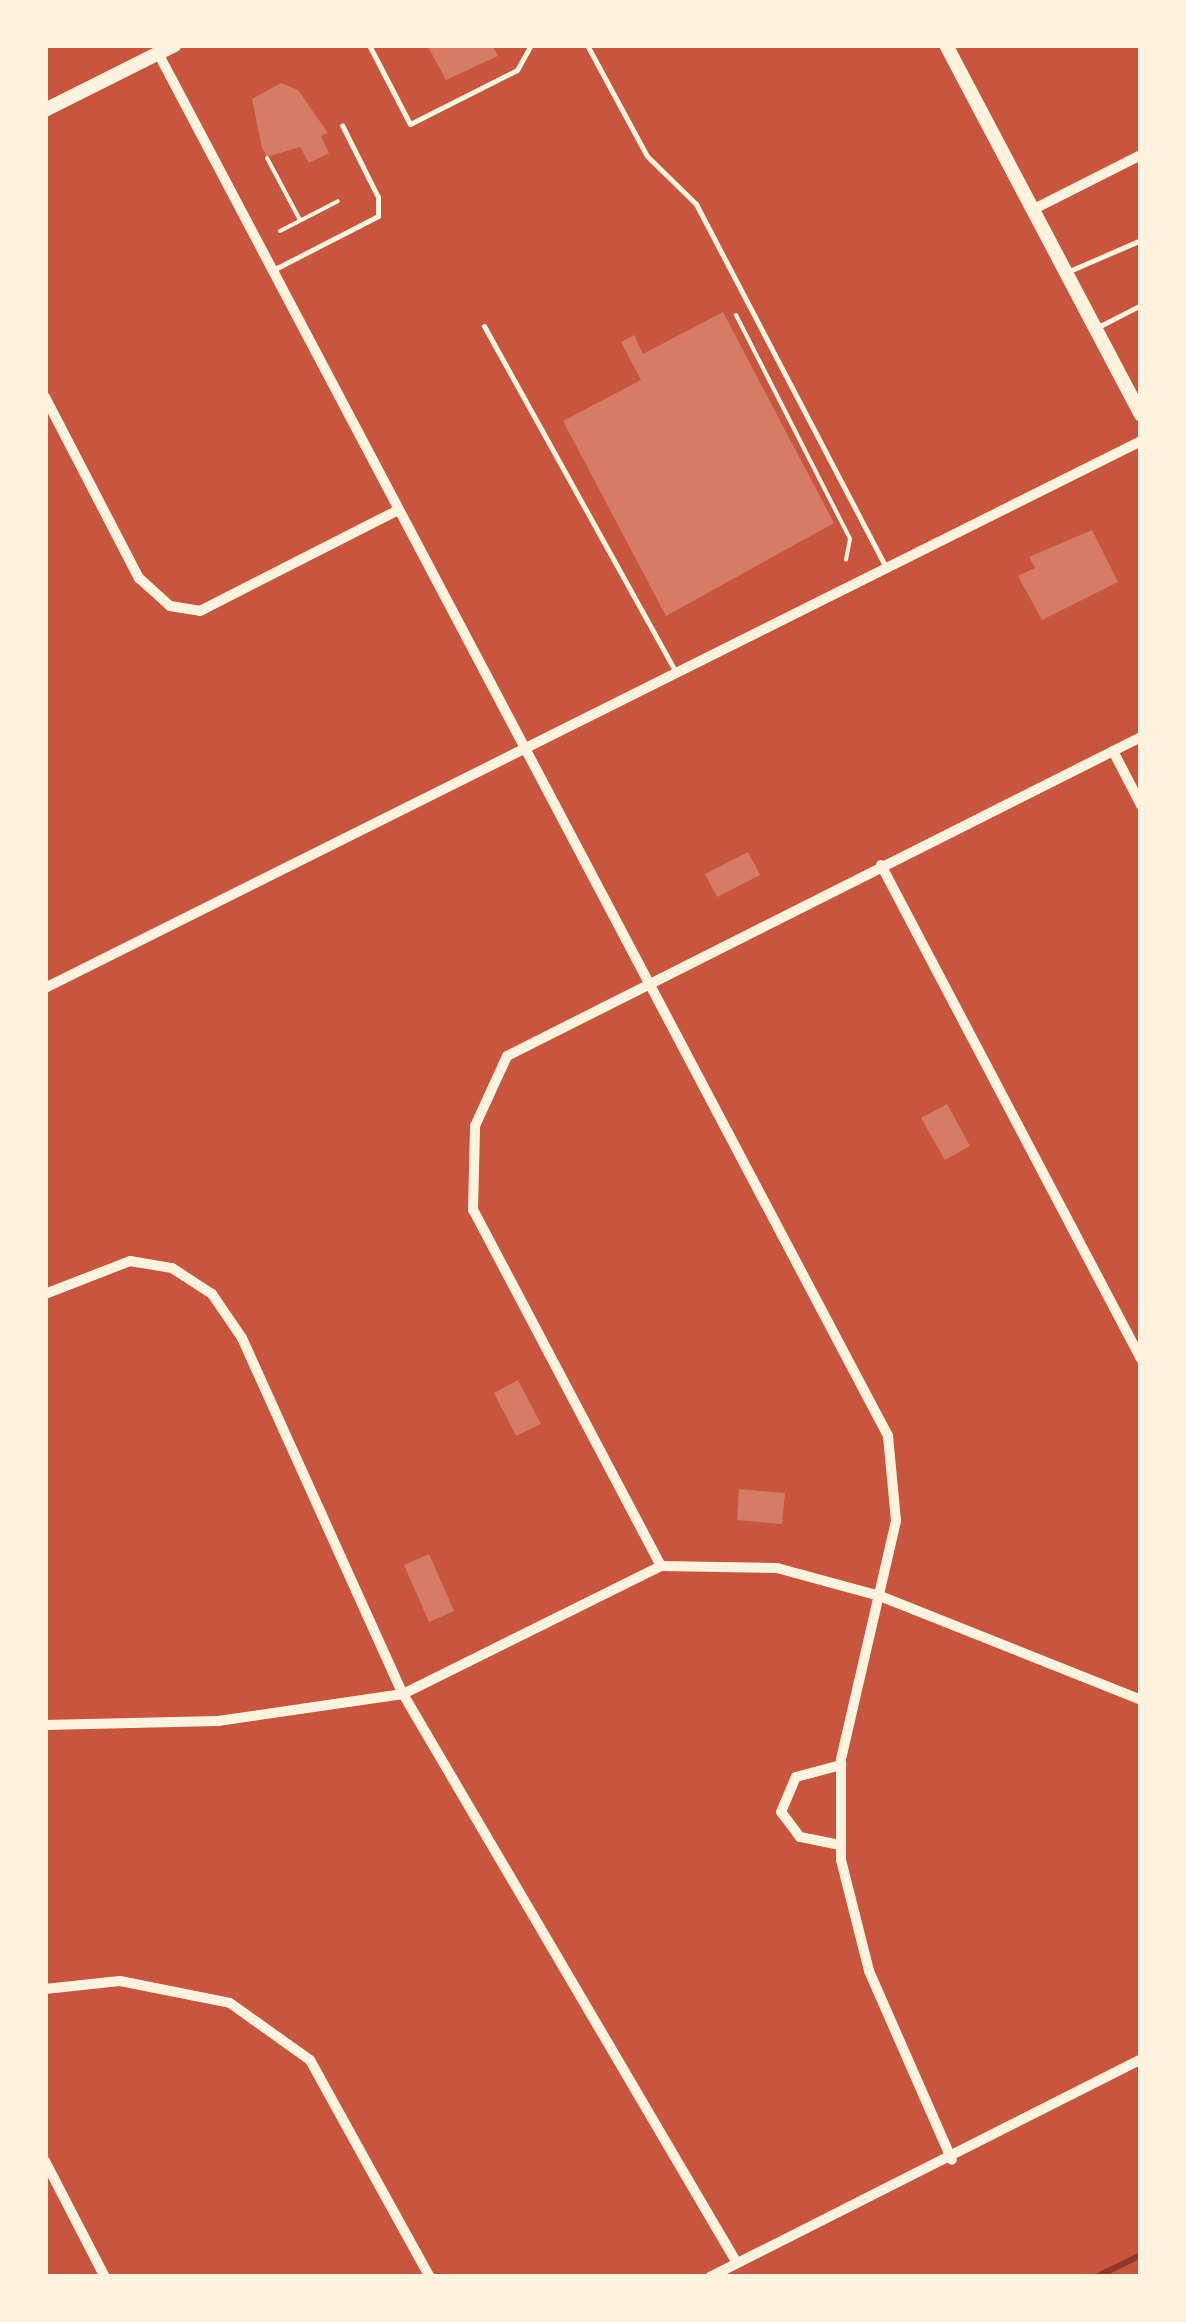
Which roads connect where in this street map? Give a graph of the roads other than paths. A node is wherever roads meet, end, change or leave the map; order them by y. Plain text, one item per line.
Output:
1 (175, 45) edge
2 (369, 45) edge
3 (531, 45) edge
4 (587, 45) edge
5 (946, 45) edge
6 (158, 54) junction
7 (45, 110) edge
8 (342, 125) dead end
9 (1141, 155) edge
10 (1032, 210) junction
11 (1141, 240) edge
12 (273, 271) junction
13 (1066, 272) junction
14 (1141, 305) edge
15 (484, 326) dead end
16 (1095, 328) junction
17 (45, 397) edge
18 (1141, 415) edge
19 (1141, 441) edge
20 (398, 510) junction
21 (886, 568) junction
22 (677, 674) junction
23 (1141, 737) edge
24 (522, 750) junction
25 (1113, 751) junction
26 (1141, 805) edge
27 (881, 865) junction
28 (647, 981) junction
29 (45, 988) edge
30 (45, 1294) edge
31 (1141, 1359) edge
32 (661, 1566) junction
33 (880, 1596) junction
34 (403, 1694) junction
35 (1141, 1700) edge
36 (45, 1726) edge
37 (841, 1765) junction
38 (840, 1845) junction
39 (45, 1989) edge
40 (1141, 2058) edge
41 (952, 2160) junction
42 (45, 2161) edge
43 (737, 2263) junction
44 (105, 2277) edge
45 (430, 2277) edge
46 (710, 2277) edge

1 - 6 street
2 - 3 lane
4 - 21 lane
5 - 10 street
6 - 7 street
6 - 12 street
8 - 12 lane
9 - 10 street
10 - 13 street
11 - 13 lane
12 - 20 street
13 - 16 street
14 - 16 lane
15 - 22 lane
16 - 18 street
17 - 20 street
19 - 21 street
20 - 24 street
21 - 22 street
22 - 24 street
23 - 25 street
24 - 28 street
24 - 29 street
25 - 26 street
25 - 27 street
27 - 28 street
27 - 31 street
28 - 32 street
28 - 33 street
30 - 34 street
32 - 33 street
32 - 34 street
33 - 35 street
33 - 37 street
34 - 36 street
34 - 43 street
37 - 38 street
37 - 38 street
38 - 41 street
39 - 45 street
40 - 41 street
41 - 43 street
42 - 44 street
43 - 46 street

